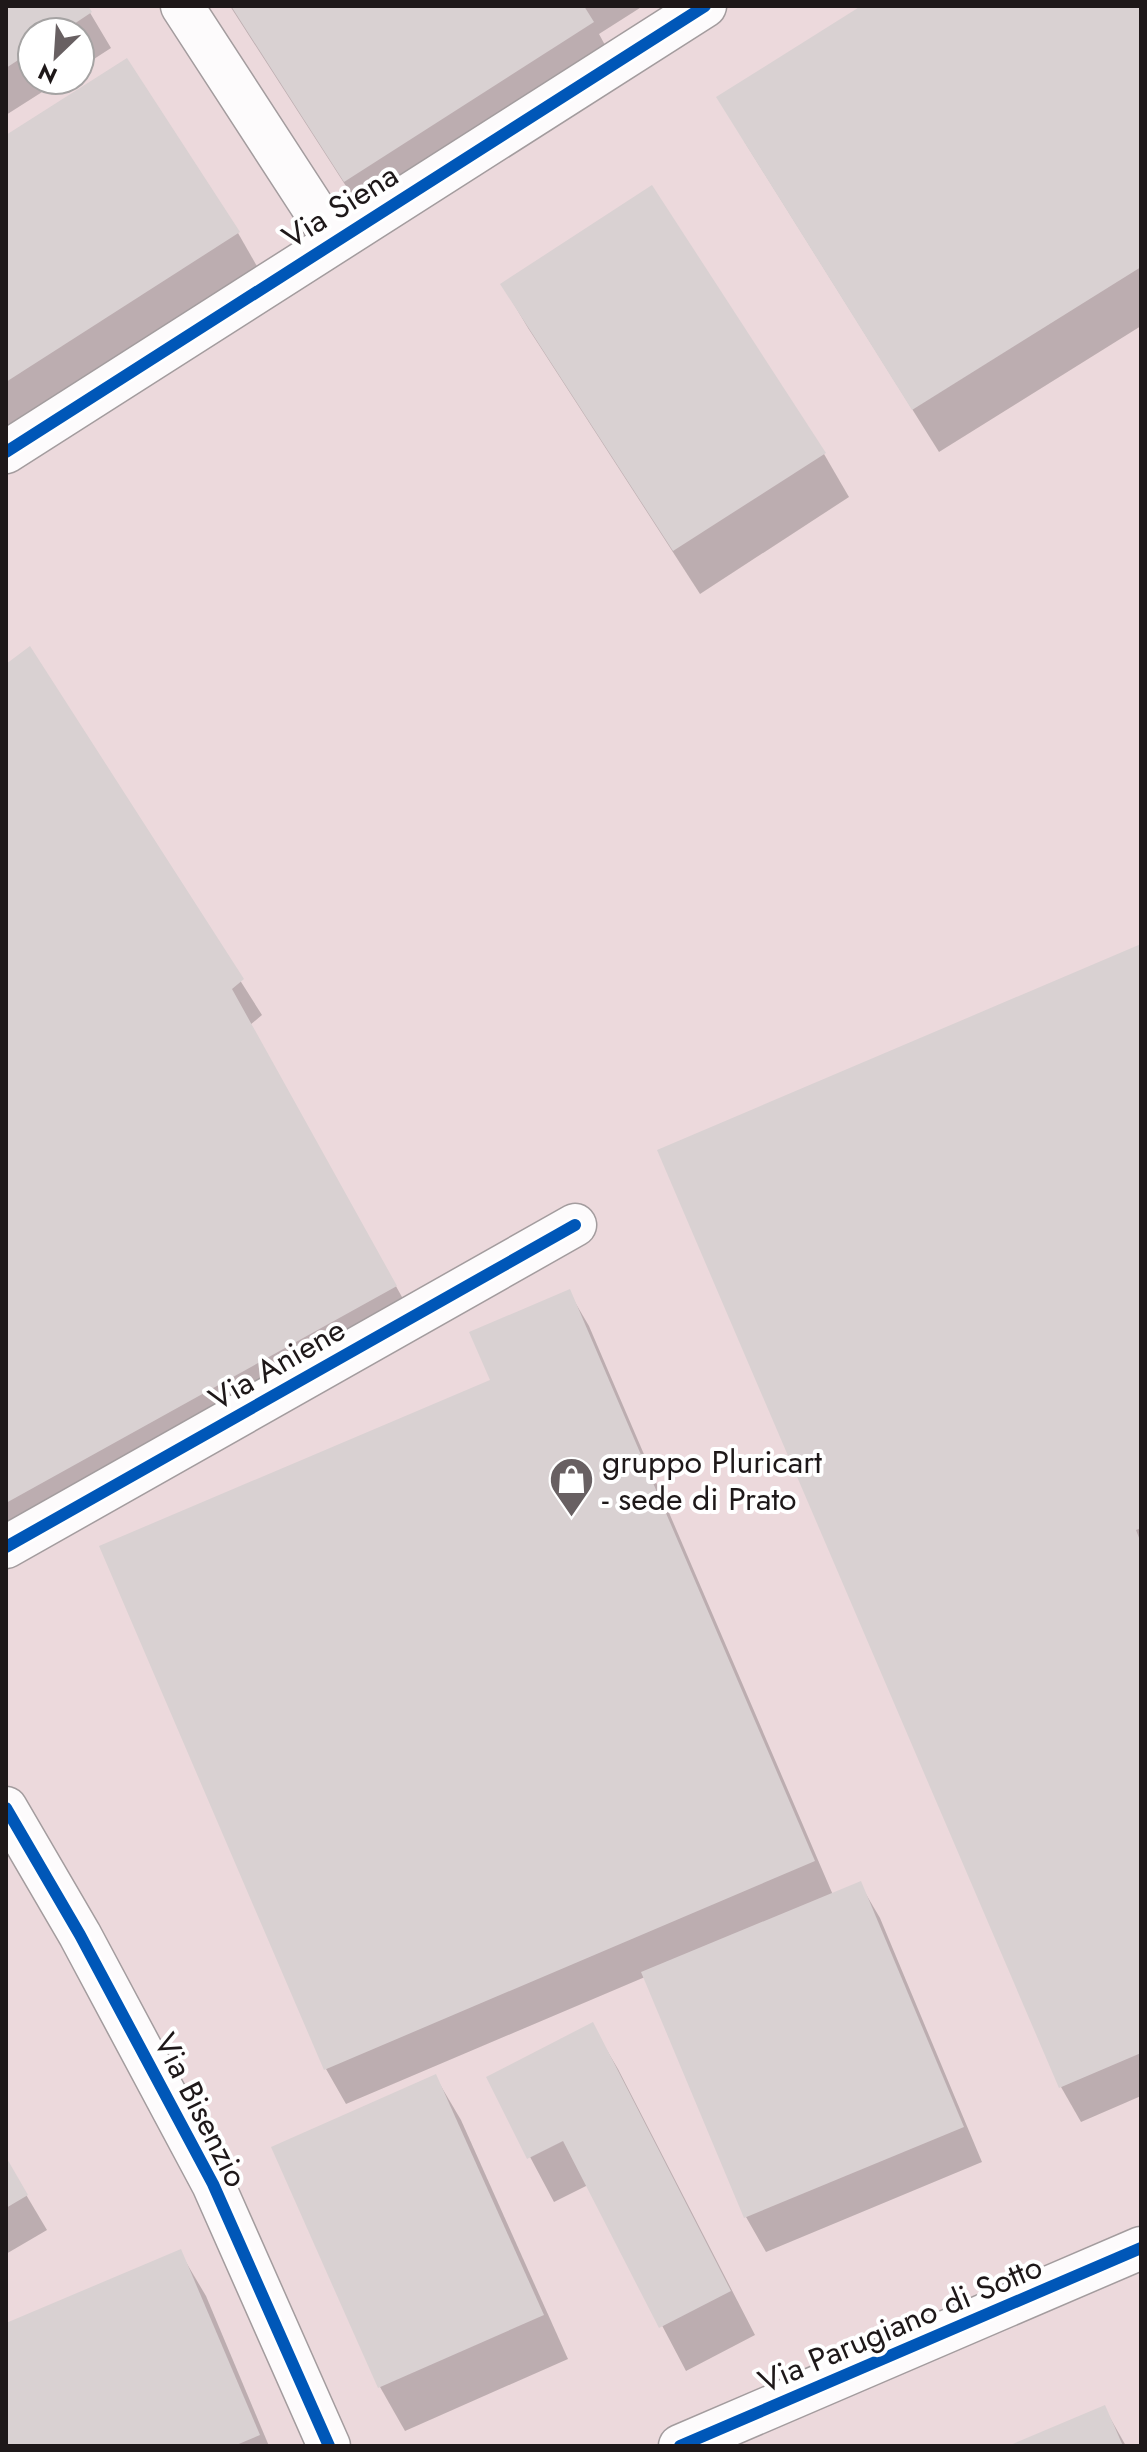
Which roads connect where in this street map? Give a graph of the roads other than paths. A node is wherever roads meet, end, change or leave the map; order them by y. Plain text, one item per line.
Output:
1 (182, 6) edge
2 (705, 6) edge
3 (334, 240) junction
4 (6, 452) edge
5 (575, 1225) dead end
6 (6, 1547) edge
7 (6, 1808) edge
8 (1141, 2248) edge
9 (329, 2446) edge
10 (680, 2446) edge

1 - 3 street
2 - 3 street, Via Siena
3 - 4 street, Via Siena
5 - 6 street, Via Aniene
7 - 9 street, Via Bisenzio
8 - 10 street, Via Parugiano di Sotto

